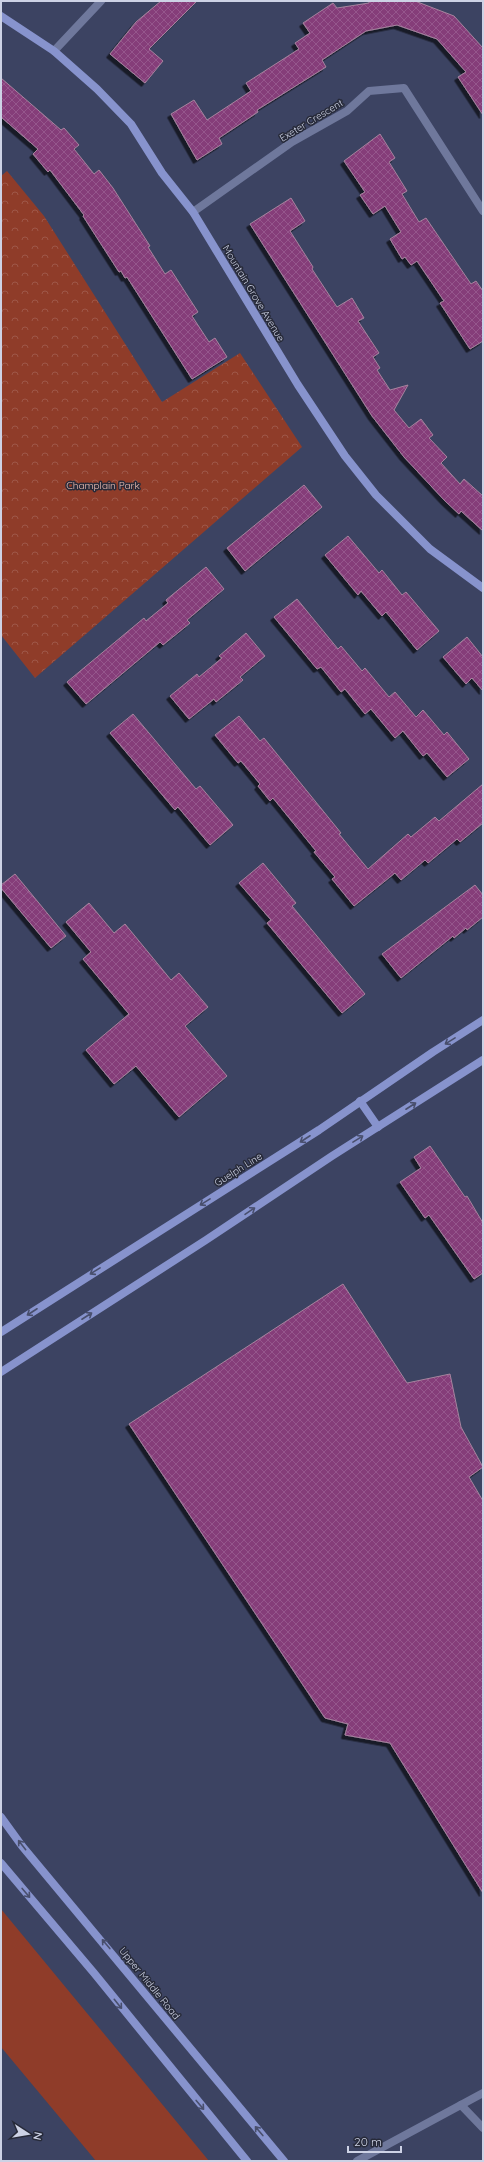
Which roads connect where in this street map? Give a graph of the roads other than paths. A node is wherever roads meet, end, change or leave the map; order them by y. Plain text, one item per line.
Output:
1 (101, 1) edge
2 (1, 16) edge
3 (54, 51) junction
4 (483, 211) edge
5 (193, 212) junction
6 (483, 588) edge
7 (483, 1020) edge
8 (483, 1060) edge
9 (360, 1101) junction
10 (378, 1127) junction
11 (1, 1332) edge
12 (1, 1372) edge
13 (1, 1817) edge
14 (1, 1863) edge
15 (483, 2093) edge
16 (461, 2105) junction
17 (483, 2128) edge
18 (247, 2161) edge
19 (284, 2161) edge
20 (357, 2161) edge

1 - 3 street
2 - 3 main road, Mountain Grove Avenue
3 - 5 main road, Mountain Grove Avenue
4 - 5 street, Exeter Crescent
5 - 6 main road, Mountain Grove Avenue
7 -> 9 main road, Guelph Line
10 -> 8 main road
9 - 10 main road
9 -> 11 main road, Guelph Line
12 -> 10 main road
19 -> 13 main road, Upper Middle Road
14 -> 18 main road
15 - 16 street
16 - 17 street
16 - 20 street

